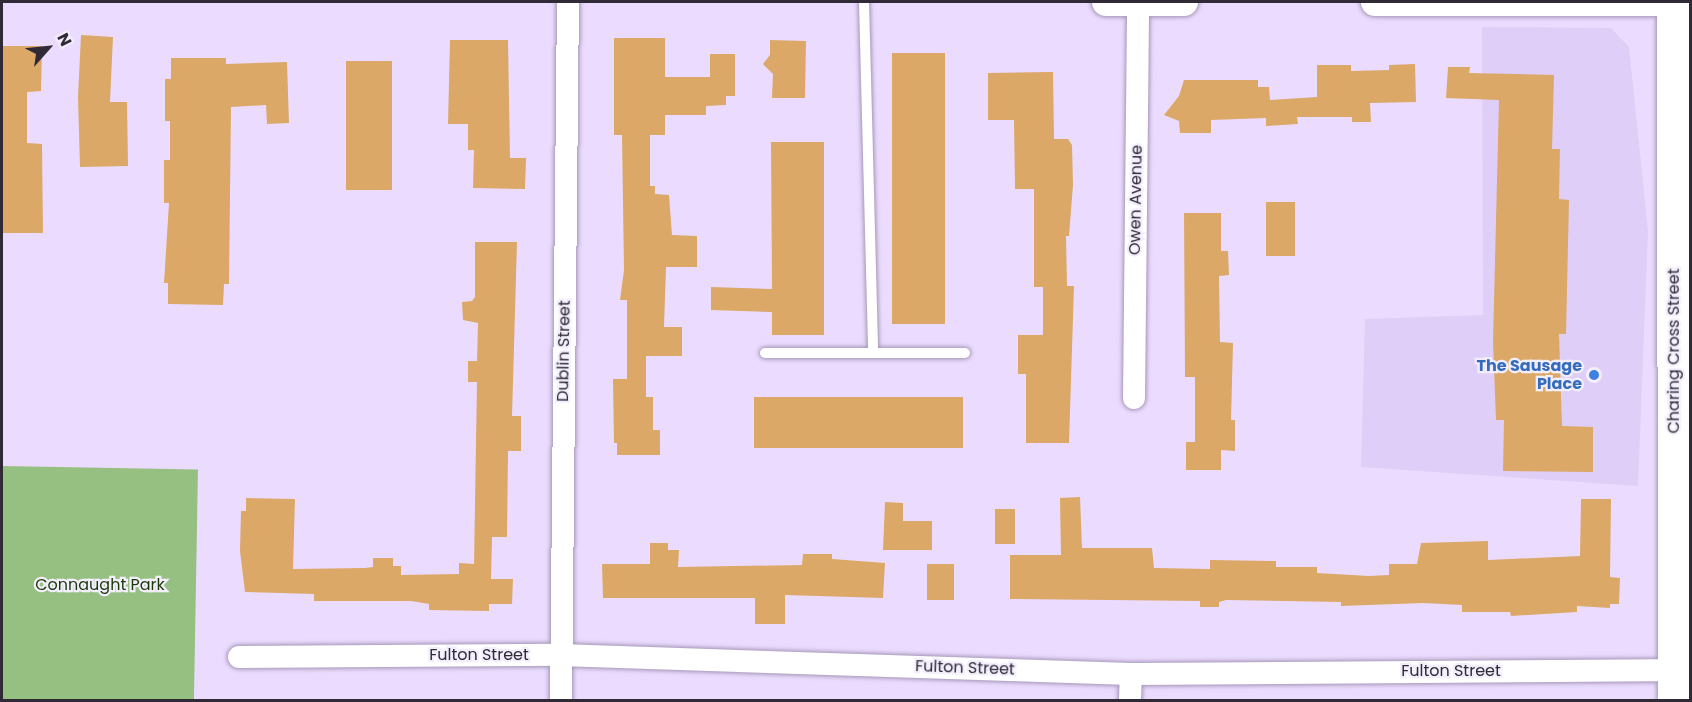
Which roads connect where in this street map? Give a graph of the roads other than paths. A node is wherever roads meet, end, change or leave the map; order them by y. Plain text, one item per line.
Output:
1 (568, 2) edge
2 (864, 2) edge
3 (1106, 2) edge
4 (1138, 2) edge
5 (1184, 2) edge
6 (1375, 2) edge
7 (1673, 2) edge
8 (1690, 3) edge
9 (1682, 309) edge
10 (765, 353) dead end
11 (873, 353) junction
12 (965, 353) dead end
13 (1134, 398) dead end
14 (560, 655) junction
15 (239, 657) dead end
16 (1682, 670) edge
17 (1131, 674) junction
18 (561, 700) edge
19 (1130, 700) edge
20 (1674, 700) edge

1 - 14 street, Dublin Street
2 - 11 lane
3 - 4 street
4 - 5 street
4 - 13 street, Owen Avenue
6 - 7 street
7 - 8 main road
7 - 9 main road, Charing Cross Street
9 - 16 main road, Charing Cross Street
10 - 11 lane
11 - 12 lane
14 - 15 street, Fulton Street
14 - 17 street, Fulton Street
14 - 18 street, Dublin Street
16 - 17 street, Fulton Street
16 - 20 main road, Charing Cross Street
17 - 19 street

